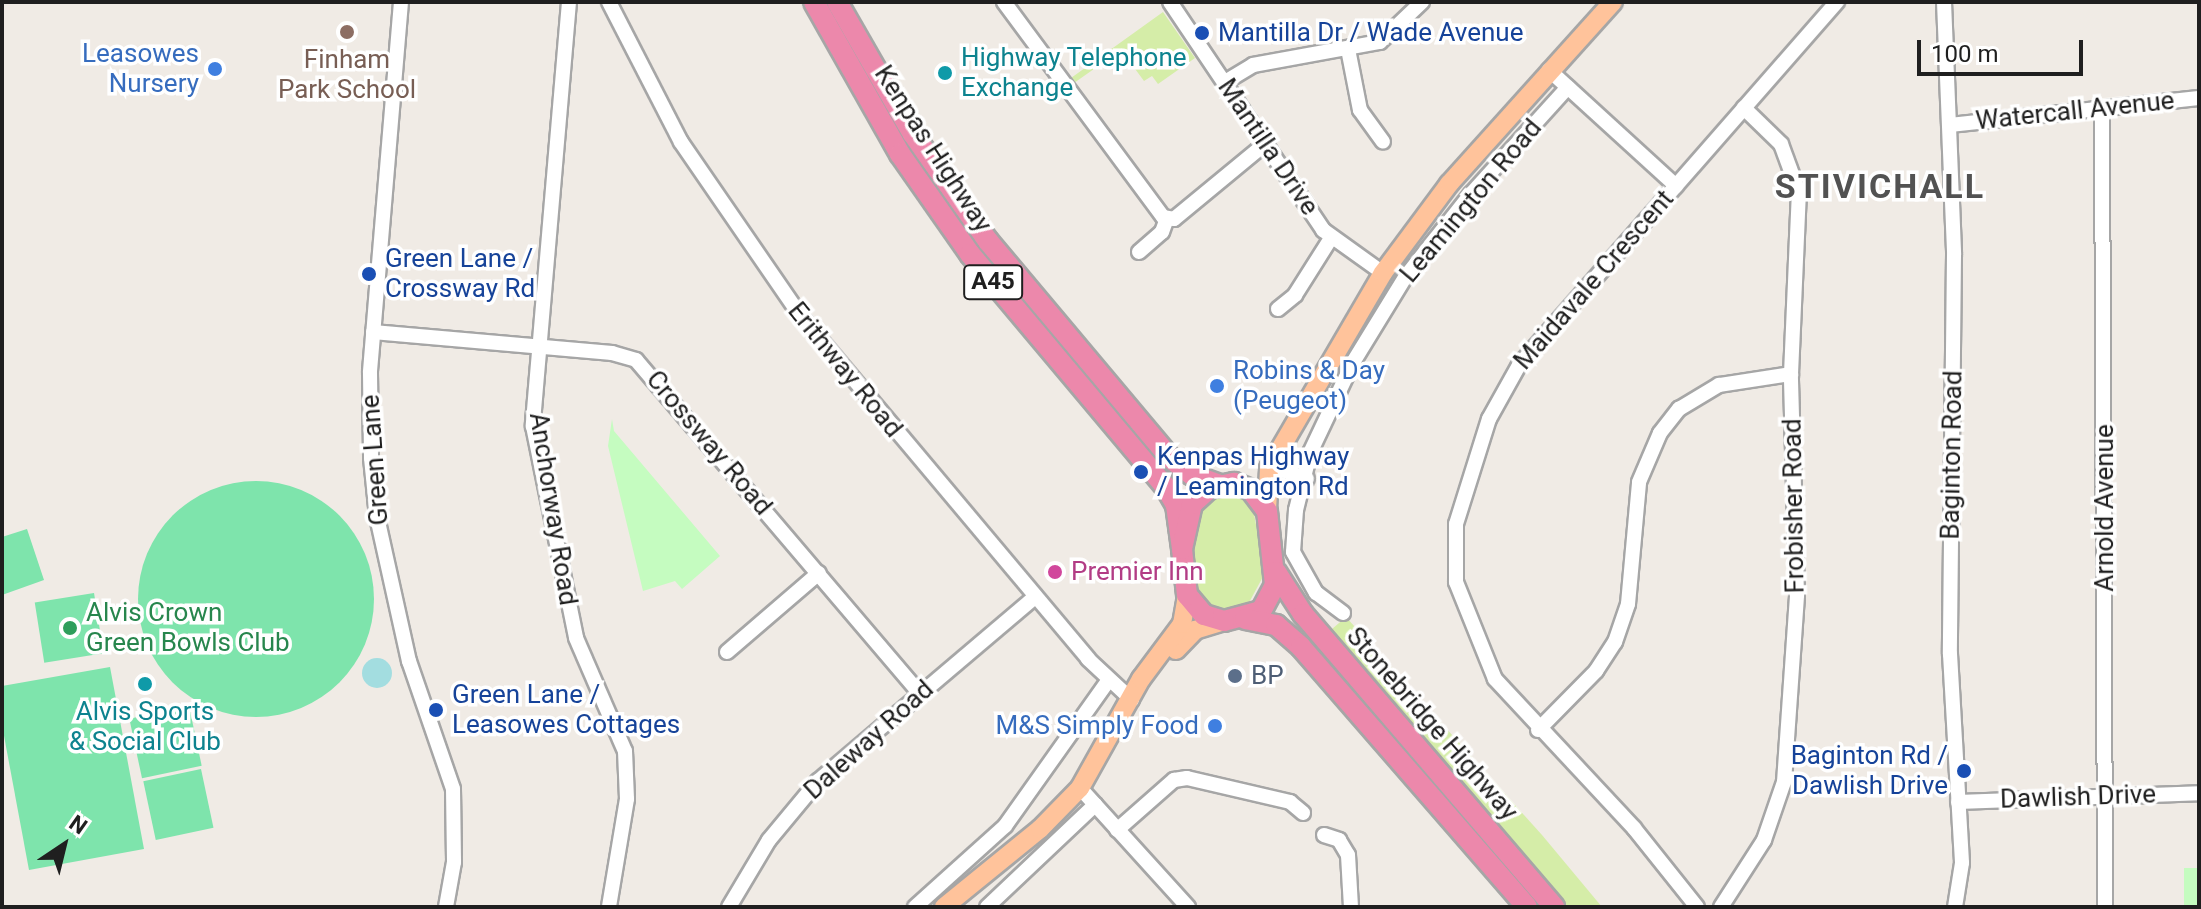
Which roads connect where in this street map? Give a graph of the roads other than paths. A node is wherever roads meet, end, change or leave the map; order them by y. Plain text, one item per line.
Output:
1 (401, 2) edge
2 (609, 2) edge
3 (814, 2) edge
4 (837, 2) edge
5 (1004, 2) edge
6 (1170, 2) edge
7 (1422, 2) edge
8 (1613, 2) edge
9 (1837, 2) edge
10 (1944, 2) edge
11 (569, 3) edge
12 (1348, 49) junction
13 (1549, 70) junction
14 (1225, 82) junction
15 (1568, 87) junction
16 (2199, 98) edge
17 (1744, 108) junction
18 (2102, 109) junction
19 (1950, 125) junction
20 (1383, 142) dead end
21 (1265, 144) junction
22 (1676, 186) junction
23 (1167, 218) junction
24 (1331, 238) junction
25 (1139, 252) dead end
26 (1383, 273) junction
27 (1278, 309) dead end
28 (373, 332) junction
29 (539, 346) junction
30 (1791, 374) junction
31 (1269, 467) junction
32 (1307, 479) junction
33 (1227, 484) junction
34 (1267, 511) junction
35 (1182, 549) junction
36 (1276, 572) junction
37 (819, 573) junction
38 (1187, 595) junction
39 (1035, 597) junction
40 (1343, 613) dead end
41 (1235, 620) junction
42 (727, 652) dead end
43 (1108, 681) junction
44 (920, 694) junction
45 (1132, 700) junction
46 (1538, 730) junction
47 (1080, 788) junction
48 (2199, 793) edge
49 (2107, 794) junction
50 (1958, 802) junction
51 (1095, 805) junction
52 (1303, 813) dead end
53 (1117, 830) junction
54 (1324, 835) dead end
55 (446, 907) edge
56 (609, 907) edge
57 (729, 907) edge
58 (915, 907) edge
59 (944, 907) edge
60 (987, 907) edge
61 (1188, 907) edge
62 (1351, 907) edge
63 (1527, 907) edge
64 (1554, 907) edge
65 (1697, 907) edge
66 (1721, 907) edge
67 (1955, 907) edge
68 (2105, 907) edge

1 - 28 street, Green Lane
2 - 39 street, Erithway Road
3 - 35 highway, Kenpas Highway / A45
4 - 33 highway, Kenpas Highway / A45
5 - 23 street
6 - 14 street, Mantilla Drive
7 - 12 street
8 - 13 main road, Leamington Road
9 - 17 street, Maidavale Crescent
10 - 19 street, Baginton Road
11 - 29 street, Anchorway Road
12 - 14 street
12 - 20 street
13 - 15 street
13 - 26 main road, Leamington Road
14 - 21 street, Mantilla Drive
15 - 22 street
15 - 32 street, Leamington Road
16 - 18 street, Watercall Avenue
17 - 22 street, Maidavale Crescent
17 - 30 street, Frobisher Road
18 - 19 street, Watercall Avenue
18 - 49 street, Arnold Avenue
19 - 50 street, Baginton Road
21 - 23 street
21 - 24 street, Mantilla Drive
22 - 46 street, Maidavale Crescent
23 - 25 street
24 - 26 street, Mantilla Drive
24 - 27 street
26 - 31 main road, Leamington Road
28 - 29 street, Crossway Road
28 - 55 street, Green Lane
29 - 37 street, Crossway Road
29 - 56 street, Anchorway Road
30 - 46 street
30 - 66 street, Frobisher Road
31 - 32 street
31 - 33 main road
31 - 34 main road, Leamington Road
32 - 40 street, Leamington Road
33 - 34 highway
33 - 35 highway
34 - 36 highway
35 - 38 highway
36 - 41 highway
36 - 64 highway, Stonebridge Highway
37 - 42 street
37 - 44 street, Crossway Road
38 - 41 highway
38 - 45 main road
39 - 43 street, Erithway Road
39 - 44 street, Daleway Road
41 - 45 main road
41 - 63 highway, Stonebridge Highway
43 - 45 street, Erithway Road
43 - 58 street
44 - 57 street, Daleway Road
45 - 47 main road
46 - 65 street, Maidavale Crescent
47 - 51 street
47 - 59 main road
48 - 49 street, Dawlish Drive
49 - 50 street, Dawlish Drive
49 - 68 street, Arnold Avenue
50 - 67 street, Baginton Road
51 - 53 street
51 - 60 street
52 - 53 street
53 - 61 street
54 - 62 street

